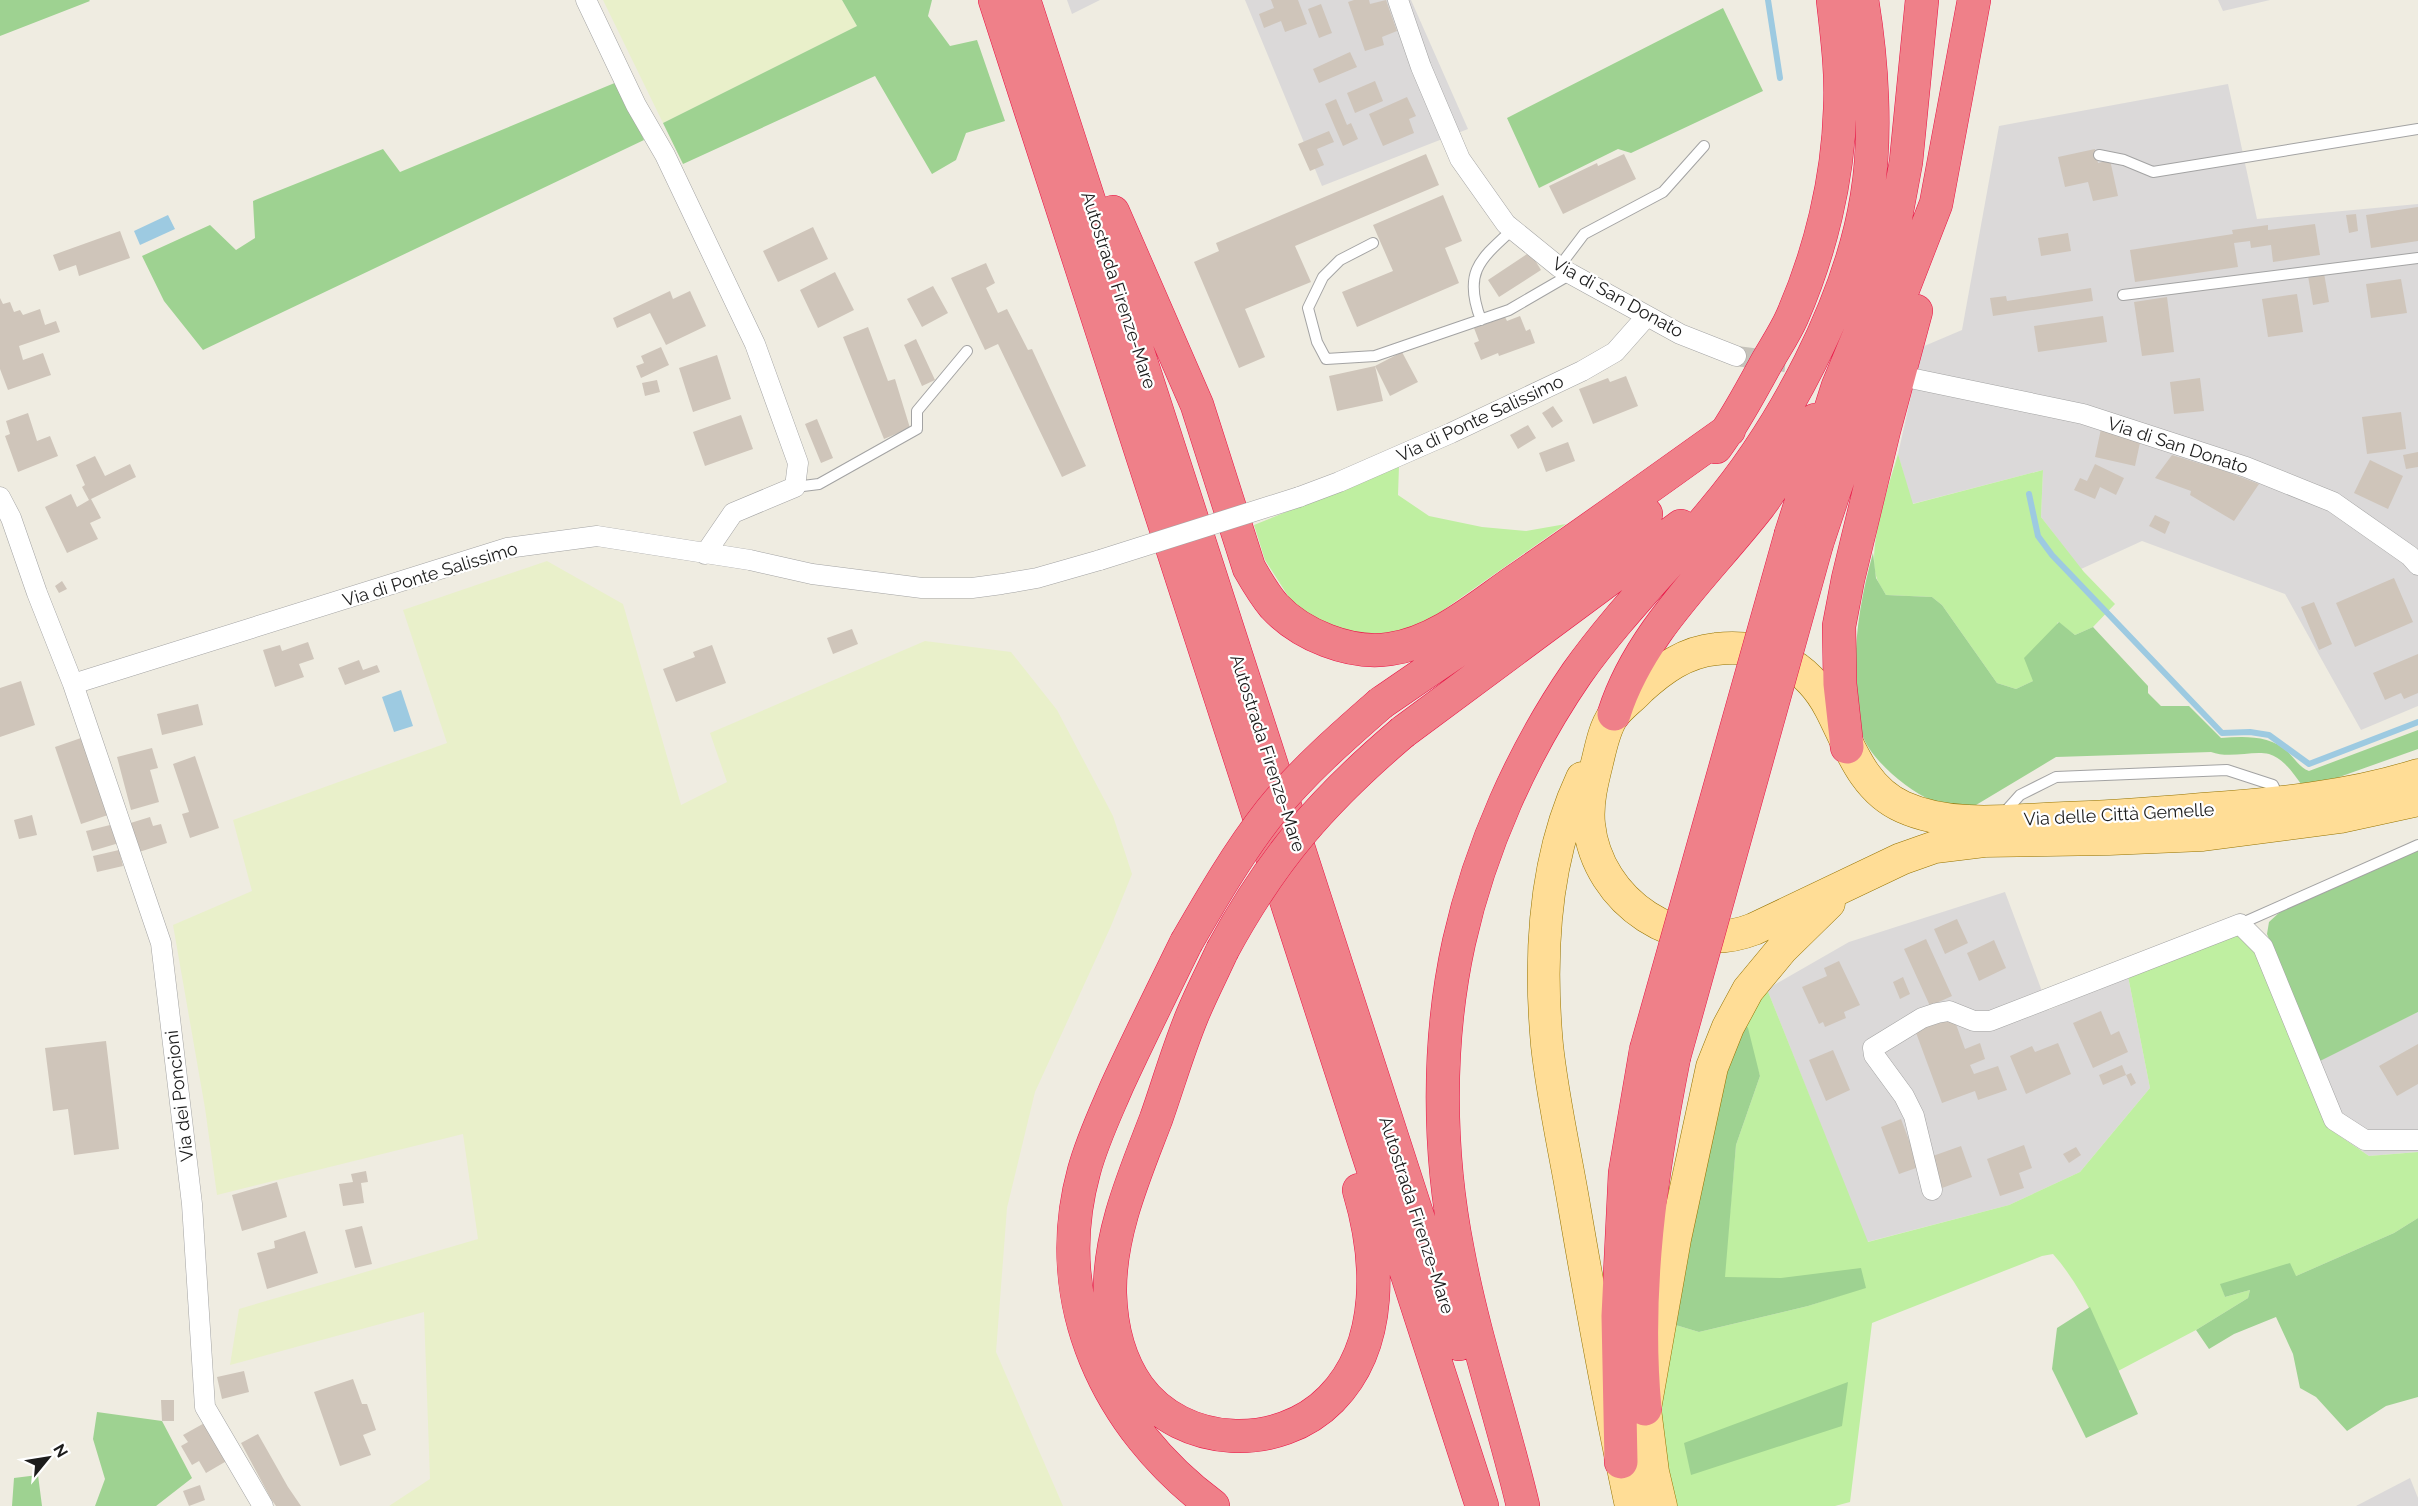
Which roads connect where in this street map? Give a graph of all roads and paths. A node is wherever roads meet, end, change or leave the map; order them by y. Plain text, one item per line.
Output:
1 (586, 0) edge
2 (995, 0) edge
3 (1398, 0) edge
4 (1833, 0) edge
5 (1862, 0) edge
6 (1922, 0) edge
7 (1974, 0) edge
8 (1026, 6) edge
9 (2418, 129) edge
10 (1704, 146) dead end
11 (2099, 155) dead end
12 (1936, 204) junction
13 (1512, 230) junction
14 (1373, 243) dead end
15 (2418, 258) edge
16 (1565, 270) junction
17 (2123, 295) dead end
18 (1646, 317) junction
19 (1481, 320) junction
20 (967, 351) dead end
21 (1736, 356) tunnel mouth
22 (1915, 379) dead end
23 (1838, 386) junction
24 (1729, 429) junction
25 (795, 487) junction
26 (1733, 487) junction
27 (0, 497) edge
28 (1804, 538) junction
29 (705, 554) junction
30 (2418, 565) edge
31 (74, 684) junction
32 (1609, 724) junction
33 (1847, 747) junction
34 (2418, 775) edge
35 (2418, 800) edge
36 (2282, 803) junction
37 (1996, 821) junction
38 (2418, 845) edge
39 (1851, 881) junction
40 (2240, 924) junction
41 (1307, 963) junction
42 (1660, 1054) junction
43 (2418, 1140) edge
44 (1932, 1190) dead end
45 (1645, 1409) junction
46 (1621, 1462) junction
47 (263, 1506) edge
48 (1213, 1506) edge
49 (1482, 1506) edge
50 (1511, 1506) edge
51 (1523, 1506) edge
52 (1630, 1506) edge
53 (1661, 1506) edge

1 - 25 street
2 - 41 highway, Autostrada Firenze-Mare
3 - 13 street, Via di San Donato
4 - 24 highway
5 - 26 highway
6 - 23 highway
7 - 12 highway
8 - 24 highway
8 - 50 highway, Autostrada Firenze-Mare
9 - 11 lane
10 - 16 lane
12 - 28 highway
12 - 33 highway
13 - 16 street, Via di San Donato
13 - 19 lane
14 - 19 lane
15 - 17 lane
16 - 18 street, Via di San Donato
16 - 19 lane
18 - 21 street, Via di San Donato
18 - 29 street, Via di Ponte Salissimo, bridge
20 - 25 lane
22 - 30 street, Via di San Donato
23 - 28 highway
23 - 32 highway
24 - 48 highway, bridge
25 - 29 street
26 - 41 highway, bridge
26 - 51 highway
27 - 31 street
28 - 42 highway, bridge
29 - 31 street, Via di Ponte Salissimo
31 - 47 street, Via dei Poncioni
32 - 33 main road, Via delle Città Gemelle
32 - 39 main road, Via delle Città Gemelle
32 - 46 main road
33 - 37 main road, Via delle Città Gemelle
34 - 36 main road, Via delle Città Gemelle
35 - 39 main road, Via delle Città Gemelle
36 - 37 main road, Via delle Città Gemelle
36 - 37 lane
38 - 40 lane
39 - 45 main road
40 - 43 street
40 - 44 street
41 - 49 highway, Autostrada Firenze-Mare
42 - 45 highway
42 - 46 highway
45 - 53 main road
46 - 52 main road

